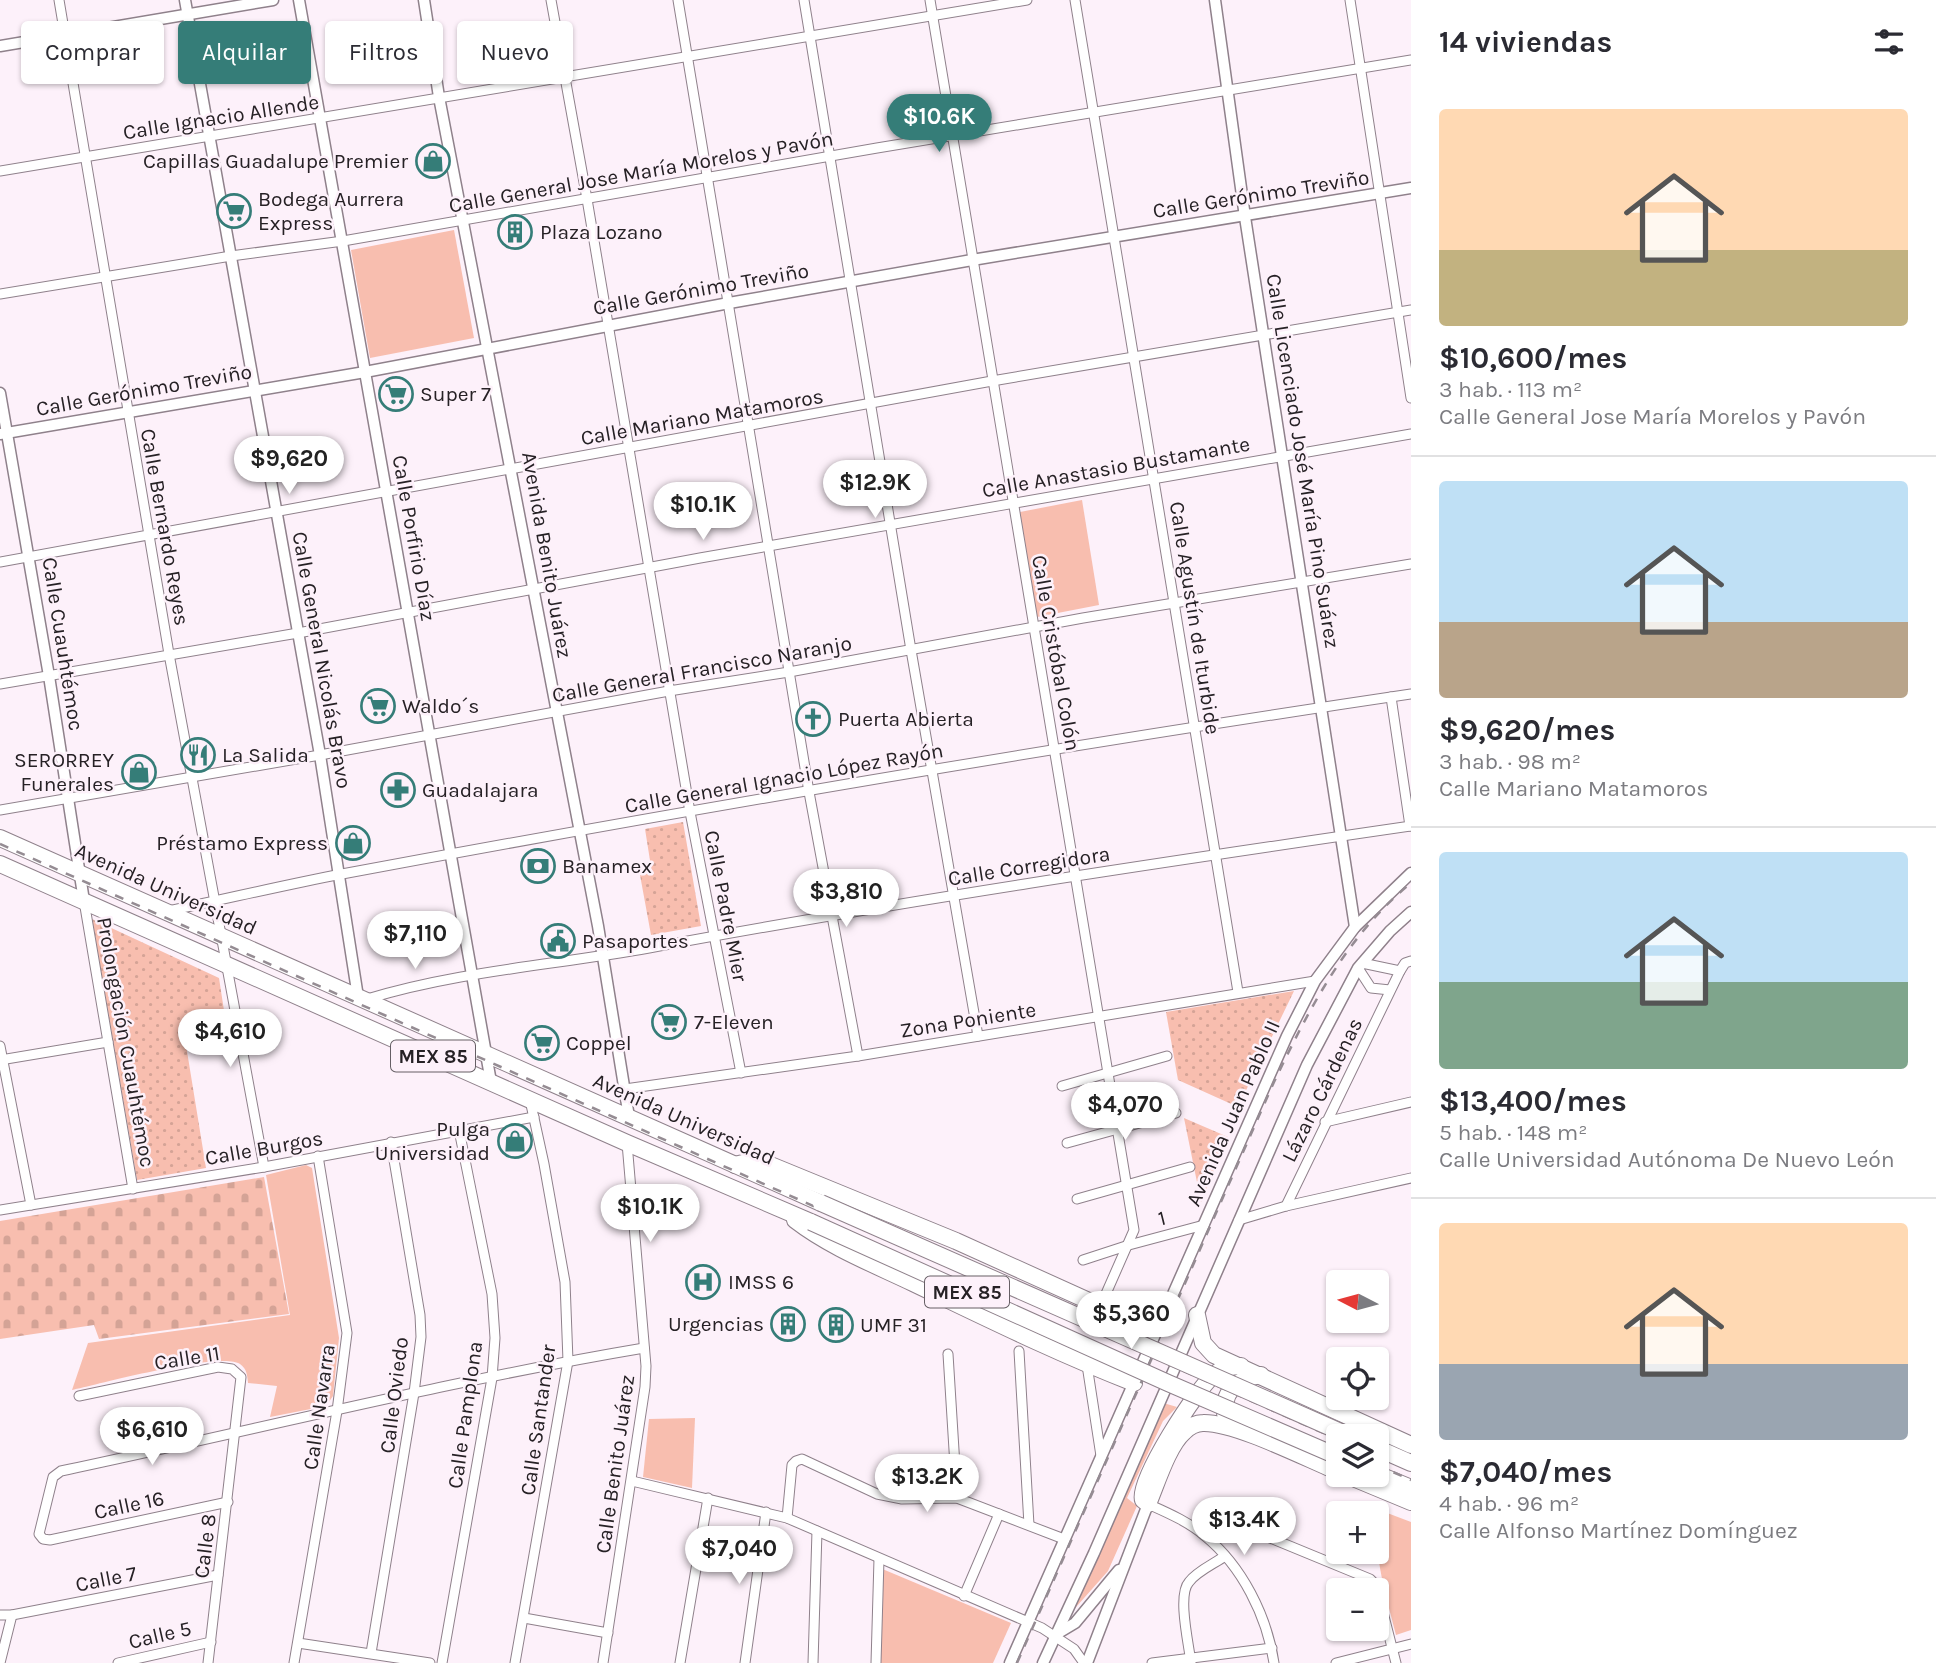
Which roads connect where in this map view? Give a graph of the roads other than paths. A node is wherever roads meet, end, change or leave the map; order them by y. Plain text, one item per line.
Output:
1 (59, 0) edge
2 (185, 0) edge
3 (273, 0) edge
4 (299, 0) edge
5 (424, 0) edge
6 (551, 0) edge
7 (678, 0) edge
8 (804, 0) edge
9 (930, 0) edge
10 (1027, 0) edge
11 (1074, 0) edge
12 (1214, 0) edge
13 (1350, 0) edge
14 (187, 13) junction
15 (933, 15) junction
16 (63, 21) edge
17 (141, 21) edge
18 (555, 21) edge
19 (809, 35) junction
20 (21, 43) edge
21 (0, 47) edge
22 (687, 55) junction
23 (1411, 60) edge
24 (1361, 69) junction
25 (573, 74) edge
26 (74, 84) edge
27 (513, 84) edge
28 (566, 84) edge
29 (1227, 92) junction
30 (439, 97) junction
31 (1093, 113) junction
32 (320, 119) junction
33 (209, 137) junction
34 (953, 137) junction
35 (86, 157) junction
36 (830, 158) junction
37 (0, 171) edge
38 (708, 177) junction
39 (1411, 188) edge
40 (1380, 194) junction
41 (587, 199) junction
42 (1245, 217) junction
43 (463, 220) junction
44 (1114, 237) junction
45 (343, 241) junction
46 (231, 256) junction
47 (972, 260) junction
48 (105, 278) junction
49 (850, 282) junction
50 (0, 295) edge
51 (729, 303) junction
52 (1411, 310) edge
53 (1398, 312) junction
54 (608, 326) junction
55 (1263, 336) junction
56 (488, 348) junction
57 (1135, 357) junction
58 (365, 372) junction
59 (992, 381) junction
60 (254, 390) junction
61 (0, 393) edge
62 (1411, 398) edge
63 (870, 404) junction
64 (127, 412) junction
65 (748, 427) junction
66 (3, 433) edge
67 (1411, 433) edge
68 (629, 449) junction
69 (1282, 456) junction
70 (511, 468) junction
71 (1155, 479) junction
72 (386, 491) junction
73 (1012, 502) junction
74 (276, 513) junction
75 (891, 524) junction
76 (150, 535) junction
77 (768, 546) junction
78 (29, 557) junction
79 (0, 562) edge
80 (1411, 564) edge
81 (648, 569) junction
82 (1303, 581) junction
83 (533, 590) junction
84 (1175, 603) junction
85 (407, 612) junction
86 (1034, 628) junction
87 (298, 633) junction
88 (911, 650) junction
89 (169, 654) junction
90 (789, 672) junction
91 (49, 676) junction
92 (0, 684) edge
93 (669, 691) junction
94 (1411, 694) edge
95 (1391, 697) junction
96 (1322, 706) junction
97 (557, 711) junction
98 (1194, 726) junction
99 (430, 734) junction
100 (1054, 749) junction
101 (320, 755) junction
102 (932, 771) junction
103 (191, 778) junction
104 (809, 792) junction
105 (68, 798) junction
106 (0, 810) edge
107 (690, 812) junction
108 (1411, 826) edge
109 (580, 831) junction
110 (1342, 836) junction
111 (0, 838) edge
112 (451, 855) junction
113 (1216, 855) junction
114 (0, 864) edge
115 (1411, 873) edge
116 (340, 874) junction
117 (80, 875) junction
118 (1076, 876) junction
119 (953, 894) junction
120 (84, 901) junction
121 (214, 901) junction
122 (165, 911) junction
123 (1411, 912) edge
124 (833, 917) junction
125 (1355, 927) junction
126 (220, 935) junction
127 (714, 936) junction
128 (604, 956) junction
129 (1411, 961) edge
130 (226, 965) junction
131 (1360, 965) junction
132 (1400, 971) junction
133 (472, 975) junction
134 (1315, 981) junction
135 (1391, 990) junction
136 (1238, 992) junction
137 (361, 998) junction
138 (1098, 1016) junction
139 (978, 1035) junction
140 (108, 1042) junction
141 (0, 1046) edge
142 (485, 1053) junction
143 (858, 1056) junction
144 (1167, 1056) dead end
145 (1, 1060) edge
146 (741, 1073) junction
147 (1109, 1073) junction
148 (491, 1082) junction
149 (1062, 1086) dead end
150 (625, 1089) junction
151 (530, 1100) junction
152 (1411, 1102) edge
153 (1176, 1113) dead end
154 (534, 1117) junction
155 (629, 1117) junction
156 (1325, 1122) junction
157 (1118, 1129) junction
158 (459, 1130) junction
159 (390, 1142) junction
160 (627, 1143) junction
161 (1067, 1143) dead end
162 (318, 1156) junction
163 (735, 1165) junction
164 (264, 1167) junction
165 (1190, 1167) dead end
166 (1411, 1178) edge
167 (1126, 1184) junction
168 (133, 1189) junction
169 (1077, 1199) dead end
170 (31, 1205) junction
171 (1286, 1206) junction
172 (782, 1209) junction
173 (0, 1210) edge
174 (1239, 1220) junction
175 (1204, 1225) junction
176 (1129, 1245) junction
177 (1083, 1260) dead end
178 (1083, 1297) junction
179 (1101, 1305) junction
180 (1163, 1313) junction
181 (1197, 1315) junction
182 (644, 1348) junction
183 (1019, 1351) dead end
184 (948, 1354) dead end
185 (1065, 1355) junction
186 (568, 1361) junction
187 (1087, 1365) junction
188 (1241, 1366) junction
189 (1261, 1375) junction
190 (492, 1378) junction
191 (1134, 1383) junction
192 (414, 1393) junction
193 (79, 1396) dead end
194 (337, 1411) junction
195 (1326, 1426) edge
196 (1230, 1427) junction
197 (236, 1434) junction
198 (1411, 1446) edge
199 (1326, 1451) edge
200 (1389, 1453) edge
201 (1101, 1457) junction
202 (1411, 1463) edge
203 (1326, 1467) edge
204 (1389, 1479) edge
205 (632, 1481) junction
206 (1375, 1487) edge
207 (1411, 1489) edge
208 (957, 1497) junction
209 (708, 1498) junction
210 (228, 1502) junction
211 (1411, 1502) edge
212 (1149, 1504) junction
213 (766, 1511) junction
214 (999, 1514) junction
215 (788, 1518) junction
216 (1029, 1525) junction
217 (817, 1531) junction
218 (1206, 1536) junction
219 (1064, 1539) junction
220 (1225, 1556) junction
221 (879, 1559) junction
222 (1125, 1563) junction
223 (218, 1574) junction
224 (964, 1596) junction
225 (0, 1615) edge
226 (12, 1615) junction
227 (524, 1618) junction
228 (1028, 1622) junction
229 (608, 1633) junction
230 (1055, 1635) junction
231 (211, 1642) junction
232 (298, 1643) junction
233 (1411, 1644) edge
234 (1272, 1648) junction
235 (1393, 1649) junction
236 (371, 1653) junction
237 (1191, 1661) edge
238 (0, 1663) edge
239 (117, 1663) edge
240 (208, 1663) edge
241 (294, 1663) edge
242 (430, 1663) edge
243 (442, 1663) edge
244 (515, 1663) edge
245 (603, 1663) edge
246 (680, 1663) edge
247 (745, 1663) edge
248 (813, 1663) edge
249 (876, 1663) edge
250 (1010, 1663) edge
251 (1042, 1663) edge
252 (1086, 1663) edge
253 (1152, 1663) edge
254 (1274, 1663) edge
255 (1336, 1663) edge
256 (1396, 1663) edge

1 - 16 street, Calle Bernardo Reyes
2 - 14 street, Calle General Nicolás Bravo
3 - 14 street
4 - 32 street, Calle Porfirio Díaz
5 - 30 street, Avenida Benito Juárez
6 - 18 street, Calle Padre Mier
7 - 22 street
8 - 19 street
9 - 15 street, Calle Cristóbal Colón
10 - 15 street, Calle Ignacio Allende
11 - 31 street, Calle Agustín de Iturbide
12 - 29 street, Calle Licenciado José María Pino Suárez
13 - 24 street
14 - 17 street
14 - 33 street, Calle General Nicolás Bravo
15 - 19 street, Calle Ignacio Allende
15 - 34 street, Calle Cristóbal Colón
19 - 22 street, Calle Ignacio Allende
19 - 36 street
20 - 21 street
22 - 25 street, Calle Ignacio Allende
22 - 38 street
23 - 24 street, Calle General Jose María Morelos y Pavón
24 - 29 street, Calle General Jose María Morelos y Pavón
24 - 40 street
26 - 35 street, Calle Bernardo Reyes
27 - 30 street, Calle Ignacio Allende
28 - 41 street, Calle Padre Mier
29 - 31 street, Calle General Jose María Morelos y Pavón
29 - 42 street, Calle Licenciado José María Pino Suárez
30 - 32 street, Calle Ignacio Allende
30 - 43 street, Avenida Benito Juárez
31 - 34 street, Calle General Jose María Morelos y Pavón
31 - 44 street, Calle Agustín de Iturbide
32 - 33 street, Calle Ignacio Allende
32 - 45 street, Calle Porfirio Díaz
33 - 35 street, Calle Ignacio Allende
33 - 46 street, Calle General Nicolás Bravo
34 - 36 street, Calle General Jose María Morelos y Pavón
34 - 47 street, Calle Cristóbal Colón
35 - 37 street, Calle Ignacio Allende
35 - 48 street, Calle Bernardo Reyes
36 - 38 street, Calle General Jose María Morelos y Pavón
36 - 49 street
38 - 41 street, Calle General Jose María Morelos y Pavón
38 - 51 street
39 - 40 street, Calle Gerónimo Treviño
40 - 42 street, Calle Gerónimo Treviño
40 - 53 street
41 - 43 street, Calle General Jose María Morelos y Pavón
41 - 54 street, Calle Padre Mier
42 - 44 street, Calle Gerónimo Treviño
42 - 55 street, Calle Licenciado José María Pino Suárez
43 - 45 street, Calle General Jose María Morelos y Pavón
43 - 56 street, Avenida Benito Juárez
44 - 47 street, Calle Gerónimo Treviño
44 - 57 street, Calle Agustín de Iturbide
45 - 46 street, Calle General Jose María Morelos y Pavón
45 - 58 street, Calle Porfirio Díaz
46 - 48 street, Calle General Jose María Morelos y Pavón
46 - 60 street, Calle General Nicolás Bravo
47 - 49 street, Calle Gerónimo Treviño
47 - 59 street, Calle Cristóbal Colón
48 - 50 street, Calle General Jose María Morelos y Pavón
48 - 64 street, Calle Bernardo Reyes
49 - 51 street, Calle Gerónimo Treviño
49 - 63 street
51 - 54 street, Calle Gerónimo Treviño
51 - 65 street
52 - 53 street, Calle Mariano Matamoros
53 - 55 street, Calle Mariano Matamoros
53 - 62 street
54 - 56 street, Calle Gerónimo Treviño
54 - 68 street, Calle Padre Mier
55 - 57 street, Calle Mariano Matamoros
55 - 69 street, Calle Licenciado José María Pino Suárez
56 - 58 street, Calle Gerónimo Treviño
56 - 70 street, Avenida Benito Juárez
57 - 59 street, Calle Mariano Matamoros
57 - 71 street, Calle Agustín de Iturbide
58 - 60 street, Calle Gerónimo Treviño
58 - 72 street, Calle Porfirio Díaz
59 - 63 street, Calle Mariano Matamoros
59 - 73 street, Calle Cristóbal Colón
60 - 64 street, Calle Gerónimo Treviño
60 - 74 street, Calle General Nicolás Bravo
61 - 66 street, Calle Cuauhtémoc
63 - 65 street, Calle Mariano Matamoros
63 - 75 street
64 - 66 street, Calle Gerónimo Treviño
64 - 76 street, Calle Bernardo Reyes
65 - 68 street, Calle Mariano Matamoros
65 - 77 street
66 - 78 street, Calle Cuauhtémoc
67 - 69 street, Calle Anastasio Bustamante
68 - 70 street, Calle Mariano Matamoros
68 - 81 street, Calle Padre Mier
69 - 71 street, Calle Anastasio Bustamante
69 - 82 street, Calle Licenciado José María Pino Suárez
70 - 72 street, Calle Mariano Matamoros
70 - 83 street, Avenida Benito Juárez
71 - 73 street, Calle Anastasio Bustamante
71 - 84 street, Calle Agustín de Iturbide
72 - 74 street, Calle Mariano Matamoros
72 - 85 street, Calle Porfirio Díaz
73 - 75 street, Calle Anastasio Bustamante
73 - 86 street, Calle Cristóbal Colón
74 - 76 street, Calle Mariano Matamoros
74 - 87 street, Calle General Nicolás Bravo
75 - 77 street, Calle Anastasio Bustamante
75 - 88 street
76 - 78 street, Calle Mariano Matamoros
76 - 89 street, Calle Bernardo Reyes
77 - 81 street, Calle Anastasio Bustamante
77 - 90 street
78 - 79 street, Calle Mariano Matamoros
78 - 91 street, Calle Cuauhtémoc
80 - 82 street, Calle General Francisco Naranjo
81 - 83 street, Calle Anastasio Bustamante
81 - 93 street, Calle Padre Mier
82 - 84 street, Calle General Francisco Naranjo
82 - 96 street, Calle Licenciado José María Pino Suárez
83 - 85 street, Calle Anastasio Bustamante
83 - 97 street, Avenida Benito Juárez
84 - 86 street, Calle General Francisco Naranjo
84 - 98 street, Calle Agustín de Iturbide
85 - 87 street, Calle Anastasio Bustamante
85 - 99 street, Calle Porfirio Díaz
86 - 88 street, Calle General Francisco Naranjo
86 - 100 street, Calle Cristóbal Colón
87 - 89 street, Calle Anastasio Bustamante
87 - 101 street, Calle General Nicolás Bravo
88 - 90 street, Calle General Francisco Naranjo
88 - 102 street
89 - 91 street, Calle Anastasio Bustamante
89 - 103 street, Calle Bernardo Reyes
90 - 93 street, Calle General Francisco Naranjo
90 - 104 street
91 - 92 street, Calle Anastasio Bustamante
91 - 105 street, Calle Cuauhtémoc
93 - 97 street, Calle General Francisco Naranjo
93 - 107 street, Calle Padre Mier
94 - 95 street, Calle General Ignacio López Rayón
95 - 96 street, Calle General Ignacio López Rayón
95 - 108 street
96 - 98 street, Calle General Ignacio López Rayón
96 - 110 street, Calle Licenciado José María Pino Suárez
97 - 99 street, Calle General Francisco Naranjo
97 - 109 street, Avenida Benito Juárez
98 - 100 street, Calle General Ignacio López Rayón
98 - 113 street, Calle Agustín de Iturbide
99 - 101 street, Calle General Francisco Naranjo
99 - 112 street, Calle Porfirio Díaz
100 - 102 street, Calle General Ignacio López Rayón
100 - 118 street, Calle Cristóbal Colón
101 - 103 street, Calle General Francisco Naranjo
101 - 116 street, Calle General Nicolás Bravo
102 - 104 street, Calle General Ignacio López Rayón
102 - 119 street
103 - 105 street, Calle General Francisco Naranjo
103 - 121 street, Calle Bernardo Reyes
104 - 107 street, Calle General Ignacio López Rayón
104 - 124 street
105 - 106 street, Calle General Francisco Naranjo
105 - 117 street, Calle Cuauhtémoc
107 - 109 street, Calle General Ignacio López Rayón
107 - 127 street, Calle Padre Mier
108 - 110 street, Calle Corregidora
109 - 112 street, Calle General Ignacio López Rayón
109 - 128 street, Avenida Benito Juárez
110 - 113 street, Calle Corregidora
110 - 125 street, Calle Licenciado José María Pino Suárez
111 - 117 highway, Avenida Universidad / MEX 85
112 - 116 street, Calle General Ignacio López Rayón
112 - 133 street, Calle Porfirio Díaz
113 - 118 street, Calle Corregidora
113 - 136 street, Calle Agustín de Iturbide
114 - 120 highway, Avenida Universidad / MEX 85
115 - 125 street, Avenida Juan Pablo II
116 - 121 street, Calle General Ignacio López Rayón
116 - 137 street, Calle General Nicolás Bravo
117 - 120 street, Calle Cuauhtémoc
117 - 122 highway, Avenida Universidad / MEX 85
118 - 119 street, Calle Corregidora
118 - 138 street, Calle Cristóbal Colón
119 - 124 street, Calle Corregidora
119 - 139 street
120 - 130 highway, Avenida Universidad / MEX 85
120 - 140 street, Prolongación Cuauhtémoc
121 - 122 street, Calle General Ignacio López Rayón
121 - 126 street, Calle Bernardo Reyes
122 - 126 highway, Avenida Universidad / MEX 85
123 - 131 street
124 - 127 street, Calle Corregidora
124 - 143 street
125 - 134 street, Avenida Juan Pablo II
126 - 130 street, Calle Bernardo Reyes
126 - 137 highway, Avenida Universidad / MEX 85
127 - 128 street, Calle Corregidora
127 - 146 street, Calle Padre Mier
128 - 133 street, Calle Corregidora
128 - 150 street, Avenida Benito Juárez
129 - 132 street
130 - 148 highway, Avenida Universidad / MEX 85
130 - 164 street, Calle Bernardo Reyes
131 - 132 street
131 - 135 street
131 - 174 street
132 - 135 street, Lázaro Cárdenas
133 - 137 street, Calle Corregidora
133 - 142 street, Calle Porfirio Díaz
134 - 136 street, Zona Poniente
134 - 175 street, Avenida Juan Pablo II
135 - 156 street, Lázaro Cárdenas
136 - 138 street, Zona Poniente
137 - 142 highway, Avenida Universidad / MEX 85
138 - 139 street, Zona Poniente
138 - 147 street, Calle Cristóbal Colón
139 - 143 street, Zona Poniente
140 - 145 street
140 - 168 street, Prolongación Cuauhtémoc
141 - 145 street
142 - 148 street, Calle Porfirio Díaz
142 - 155 highway, Avenida Universidad / MEX 85
143 - 146 street, Zona Poniente
144 - 147 street
145 - 170 street
146 - 150 street, Zona Poniente
147 - 149 street
147 - 157 street, Calle Cristóbal Colón
148 - 151 highway, Avenida Universidad / MEX 85
150 - 155 street, Avenida Benito Juárez
151 - 154 street, Calle Santander
151 - 160 highway, Avenida Universidad / MEX 85
152 - 156 street
153 - 157 street
154 - 158 street, Calle Burgos
154 - 186 street, Calle Santander
155 - 163 highway, Avenida Universidad / MEX 85
156 - 171 street, Lázaro Cárdenas
157 - 161 street
157 - 167 street, Calle Cristóbal Colón
158 - 159 street, Calle Burgos
158 - 190 street, Calle Pamplona
159 - 162 street, Calle Burgos
159 - 192 street, Calle Oviedo
160 - 172 highway, Avenida Universidad / MEX 85
160 - 182 street, Calle Benito Juárez
162 - 164 street, Calle Burgos
162 - 194 street, Calle Navarra
163 - 178 highway
163 - 195 highway, Avenida Universidad / MEX 85, bridge
164 - 168 street, Calle Burgos
165 - 167 street
166 - 171 street
167 - 169 street
167 - 176 street, Calle Cristóbal Colón
168 - 170 street, Calle Burgos
170 - 173 street, Calle Burgos
171 - 174 street
172 - 185 highway
172 - 199 highway, Avenida Universidad / MEX 85, bridge
174 - 181 street
175 - 176 street, 1
175 - 180 street, Avenida Juan Pablo II
176 - 177 street, 1
176 - 179 street, Calle Cristóbal Colón
178 - 179 highway
178 - 185 highway
179 - 180 highway
180 - 191 street, Avenida Juan Pablo II
181 - 188 highway
181 - 230 street
182 - 186 street
182 - 205 street, Calle Benito Juárez
183 - 216 street
184 - 208 street
185 - 187 highway
186 - 190 street
186 - 227 street, Calle Santander
187 - 191 highway
187 - 201 street
188 - 189 highway
188 - 212 highway
189 - 196 highway
189 - 198 highway
190 - 192 street
190 - 243 street, Calle Pamplona
191 - 201 street, Avenida Juan Pablo II
192 - 194 street
192 - 236 street, Calle Oviedo
193 - 197 street, Calle 11
194 - 197 street
194 - 232 street, Calle Navarra
196 - 203 highway
196 - 212 highway
197 - 210 street, Calle 8
197 - 210 street, Calle 16
200 - 202 highway
201 - 219 street, Avenida Juan Pablo II
204 - 207 highway
205 - 209 street
205 - 229 street, Calle Benito Juárez
206 - 211 highway
208 - 214 street
208 - 215 street
209 - 213 street
209 - 246 street
210 - 223 street, Calle 8
212 - 218 street
212 - 222 street
213 - 215 street
213 - 247 street
214 - 216 street
214 - 224 street
215 - 217 street
216 - 219 street
217 - 221 street
217 - 248 street
218 - 220 street
218 - 235 street
219 - 228 street, Avenida Juan Pablo II
220 - 234 street
220 - 237 street
221 - 224 street
221 - 249 street
222 - 230 street
222 - 252 street
223 - 226 street, Calle 7
223 - 231 street, Calle 8
224 - 228 street
225 - 226 street, Calle 7
226 - 238 street
227 - 229 street
227 - 244 street, Calle Santander
228 - 230 street
228 - 250 street, Avenida Juan Pablo II
229 - 245 street, Calle Benito Juárez
230 - 251 street
230 - 252 street
231 - 239 street, Calle 5
231 - 240 street, Calle 8
232 - 236 street
232 - 241 street, Calle Navarra
233 - 235 street
234 - 237 street
234 - 254 street
235 - 255 street
235 - 256 street
236 - 242 street
237 - 253 street

